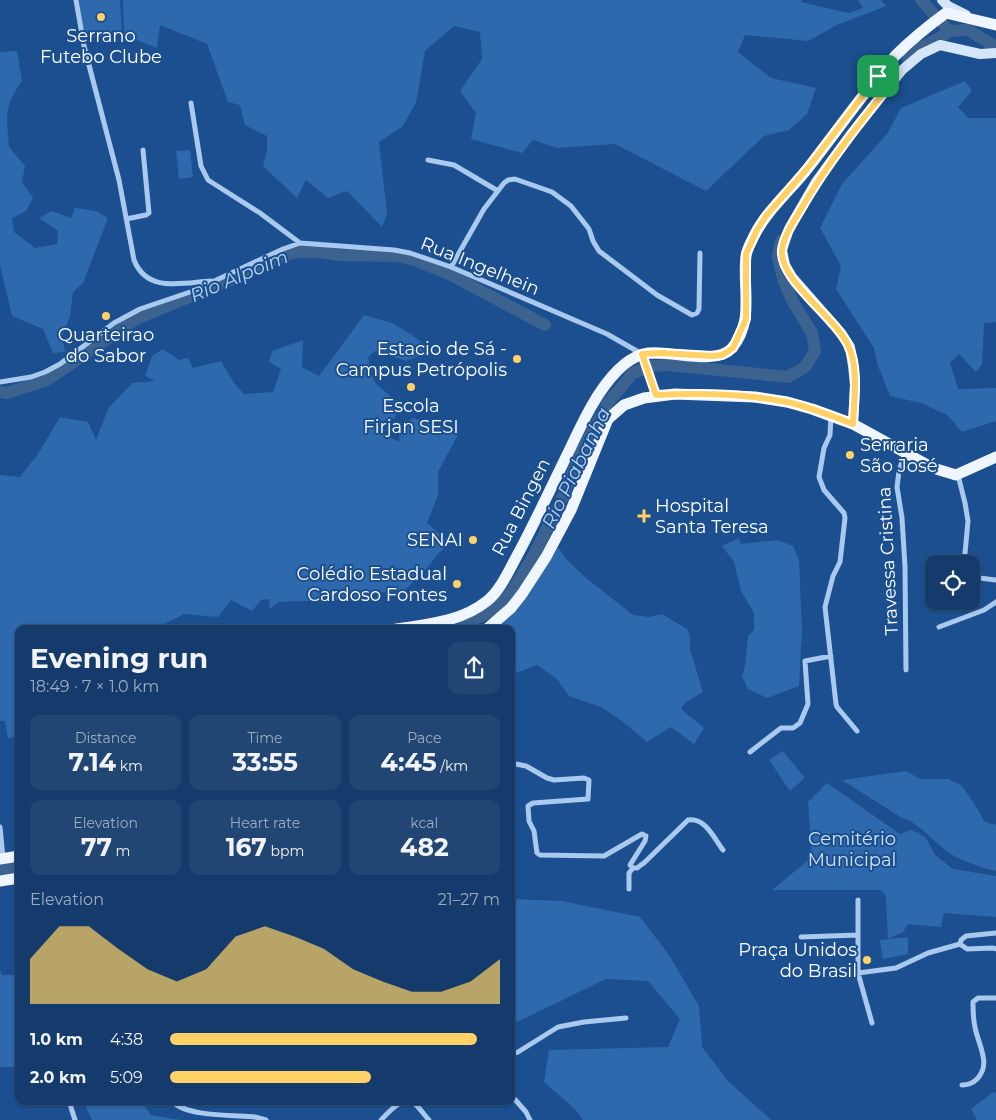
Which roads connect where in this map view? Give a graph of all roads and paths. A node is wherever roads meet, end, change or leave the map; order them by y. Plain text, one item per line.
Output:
1 (76, 0) edge
2 (945, 6) edge
3 (996, 25) edge
4 (996, 54) edge
5 (878, 76) junction
6 (890, 85) junction
7 (191, 103) dead end
8 (143, 150) dead end
9 (428, 160) dead end
10 (498, 191) junction
11 (126, 219) junction
12 (300, 243) junction
13 (700, 253) dead end
14 (451, 267) junction
15 (216, 281) junction
16 (642, 354) junction
17 (0, 382) edge
18 (656, 395) junction
19 (831, 415) junction
20 (853, 424) junction
21 (905, 452) junction
22 (996, 457) edge
23 (958, 475) junction
24 (965, 555) edge
25 (980, 578) edge
26 (996, 580) edge
27 (996, 602) edge
28 (426, 625) edge
29 (491, 625) edge
30 (939, 627) dead end
31 (831, 656) junction
32 (906, 670) dead end
33 (857, 731) dead end
34 (750, 752) dead end
35 (515, 764) edge
36 (0, 827) edge
37 (723, 850) dead end
38 (15, 857) edge
39 (2, 859) edge
40 (632, 868) junction
41 (15, 879) edge
42 (0, 881) edge
43 (629, 889) dead end
44 (858, 900) dead end
45 (996, 933) edge
46 (858, 935) junction
47 (801, 937) dead end
48 (960, 944) junction
49 (996, 949) edge
50 (858, 973) junction
51 (996, 998) edge
52 (626, 1018) dead end
53 (872, 1023) dead end
54 (515, 1053) edge
55 (962, 1085) dead end
56 (515, 1100) edge
57 (70, 1105) edge
58 (177, 1105) edge
59 (396, 1105) edge
60 (416, 1105) edge
61 (75, 1120) edge
62 (266, 1120) edge
63 (381, 1120) edge
64 (429, 1120) edge
65 (530, 1120) edge

1 - 11 street
2 - 3 main road
2 - 5 main road
4 - 6 main road
5 - 6 main road
5 - 16 main road
6 - 20 main road
7 - 12 street
8 - 11 street
9 - 10 street
10 - 13 street
10 - 14 street
11 - 15 street
12 - 14 street, Rua Ingelhein
12 - 15 street, Rua Ingelhein
14 - 16 street, Rua Ingelhein
15 - 17 street, Rua Ingelhein
16 - 18 street
16 - 28 main road, Rua Bingen
18 - 19 main road
18 - 29 main road
19 - 20 main road
19 - 31 street
20 - 21 main road
21 - 23 main road
21 - 32 street, Travessa Cristina
22 - 23 main road
23 - 24 street
25 - 26 street
27 - 30 street
31 - 33 street
31 - 34 street
35 - 40 street
36 - 39 street
37 - 40 street
38 - 39 main road
40 - 43 street
41 - 42 main road
44 - 46 street
45 - 48 street
46 - 47 street
46 - 50 street
48 - 49 street
48 - 50 street
50 - 53 street
51 - 55 street
52 - 54 street
56 - 65 street
57 - 61 street
58 - 62 street
59 - 63 street
60 - 64 street

